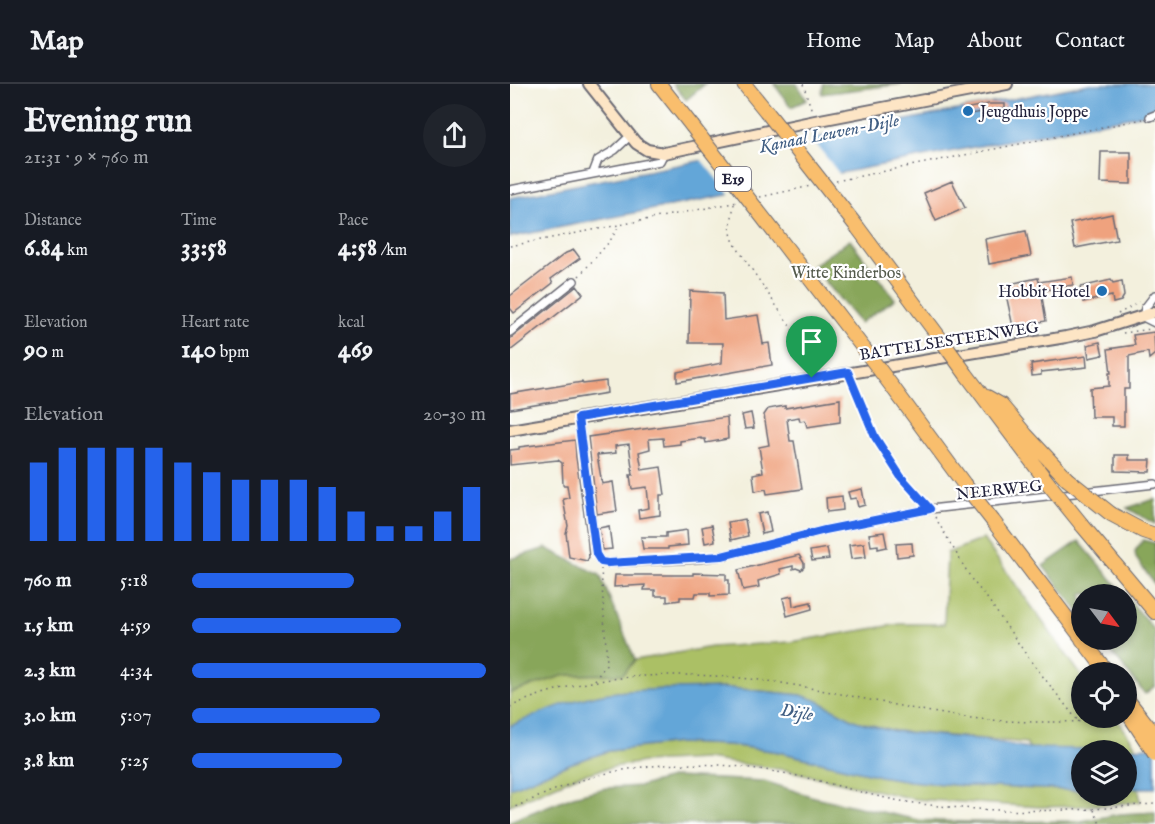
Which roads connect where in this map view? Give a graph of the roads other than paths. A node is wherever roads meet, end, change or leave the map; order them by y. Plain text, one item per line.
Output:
1 (589, 84) edge
2 (658, 84) edge
3 (744, 84) edge
4 (1007, 84) edge
5 (630, 136) junction
6 (664, 153) junction
7 (593, 173) junction
8 (510, 190) edge
9 (574, 281) road end
10 (1155, 295) edge
11 (1155, 312) edge
12 (1143, 317) junction
13 (1155, 323) edge
14 (510, 333) edge
15 (979, 392) junction
16 (578, 418) junction
17 (510, 430) edge
18 (1155, 484) edge
19 (1155, 535) edge
20 (1155, 612) edge
21 (1071, 624) edge
22 (1090, 650) edge
23 (1099, 662) edge
24 (1137, 720) edge
25 (1137, 725) edge
26 (1155, 735) edge
27 (1155, 754) edge

1 - 5 main road
2 - 21 highway, E19, bridge
3 - 15 highway, bridge
4 - 6 main road
5 - 6 main road
5 - 7 street
6 - 7 street
7 - 8 street
9 - 14 street
10 - 12 street
11 - 12 main road, BATTELSESTEENWEG
12 - 13 street
12 - 16 main road, BATTELSESTEENWEG
15 - 19 highway, bridge
15 - 20 highway, bridge
16 - 17 main road, BATTELSESTEENWEG
16 - 18 street, NEERWEG
22 - 23 highway, E19
24 - 26 highway, bridge
25 - 27 highway, bridge

